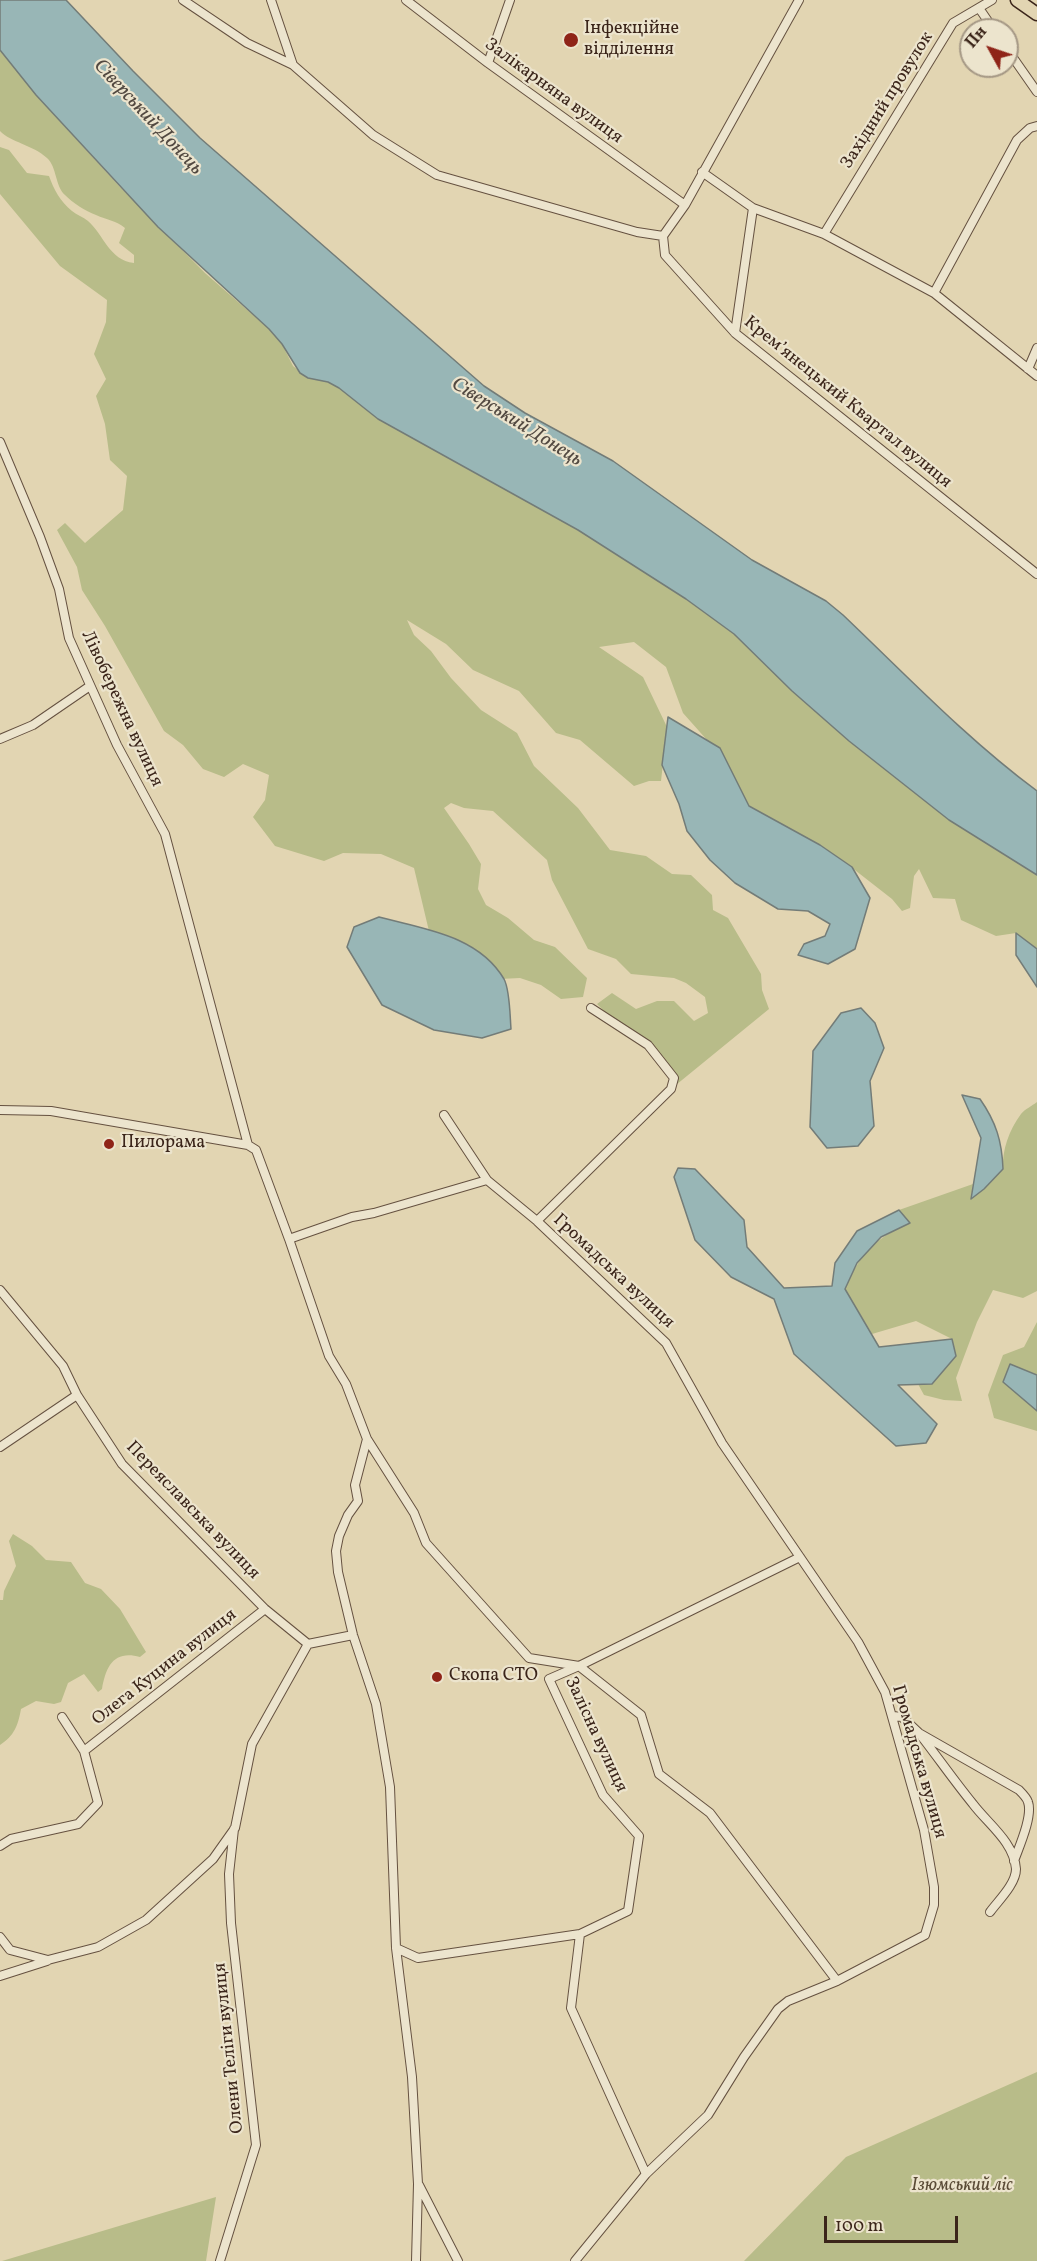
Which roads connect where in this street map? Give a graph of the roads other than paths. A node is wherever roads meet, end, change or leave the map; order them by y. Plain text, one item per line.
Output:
1 (183, 0) edge
2 (271, 0) edge
3 (406, 0) edge
4 (510, 0) edge
5 (799, 0) edge
6 (992, 0) edge
7 (1017, 0) edge
8 (979, 8) junction
9 (1037, 14) edge
10 (986, 18) edge
11 (488, 63) junction
12 (293, 65) junction
13 (1019, 66) edge
14 (1037, 92) edge
15 (1037, 126) edge
16 (702, 172) junction
17 (685, 205) junction
18 (753, 208) junction
19 (824, 234) junction
20 (663, 236) junction
21 (934, 293) junction
22 (735, 333) junction
23 (1037, 348) edge
24 (1028, 369) junction
25 (1037, 376) edge
26 (0, 442) edge
27 (1037, 574) edge
28 (90, 686) junction
29 (0, 739) edge
30 (591, 1008) dead end
31 (0, 1110) edge
32 (444, 1115) dead end
33 (248, 1144) junction
34 (486, 1180) junction
35 (537, 1221) junction
36 (289, 1239) junction
37 (0, 1290) edge
38 (77, 1395) junction
39 (367, 1439) junction
40 (0, 1448) edge
41 (800, 1557) junction
42 (265, 1609) junction
43 (353, 1635) junction
44 (308, 1644) junction
45 (579, 1666) junction
46 (893, 1716) junction
47 (62, 1717) dead end
48 (919, 1733) junction
49 (84, 1751) junction
50 (235, 1828) junction
51 (0, 1846) edge
52 (1014, 1861) junction
53 (990, 1912) dead end
54 (580, 1934) junction
55 (0, 1937) edge
56 (396, 1948) junction
57 (48, 1960) junction
58 (0, 1976) edge
59 (837, 1981) junction
60 (646, 2174) junction
61 (418, 2184) junction
62 (220, 2261) edge
63 (416, 2261) edge
64 (458, 2261) edge
65 (575, 2261) edge

1 - 12 street
2 - 12 street
3 - 11 street, Залікарняна вулиця
4 - 11 street
5 - 16 street
6 - 8 street, Західний провулок
7 - 9 highway
8 - 10 street
8 - 19 street, Західний провулок
11 - 17 street, Залікарняна вулиця
12 - 20 street
13 - 14 street
15 - 21 street
16 - 17 street
16 - 18 street
17 - 20 street
18 - 19 street
18 - 22 street
19 - 21 street
20 - 22 street, Крем’янецький Квартал вулиця
21 - 24 street
22 - 27 street, Крем’янецький Квартал вулиця
23 - 24 street
24 - 25 street
26 - 28 street, Лівобережна вулиця
28 - 29 street
28 - 33 street, Лівобережна вулиця
30 - 35 street
31 - 33 street
32 - 34 street, Громадська вулиця
33 - 36 street, Лівобережна вулиця
34 - 35 street, Громадська вулиця
34 - 36 street
35 - 41 street, Громадська вулиця
36 - 39 street, Лівобережна вулиця
37 - 38 street, Переяславська вулиця
38 - 40 street
38 - 42 street, Переяславська вулиця
39 - 43 street
39 - 45 street, Лівобережна вулиця
41 - 45 street
41 - 46 street, Громадська вулиця
42 - 44 street, Переяславська вулиця
42 - 49 street, Олега Куцина вулиця
43 - 44 street
43 - 56 street
44 - 50 street, Олени Теліги вулиця
45 - 54 street, Залісна вулиця
45 - 59 street
46 - 48 street
46 - 59 street, Громадська вулиця
47 - 49 street, Олега Куцина вулиця
48 - 52 street, Громадська вулиця
48 - 52 street
49 - 51 street, Олега Куцина вулиця
50 - 57 street, Олени Теліги вулиця
50 - 62 street, Олени Теліги вулиця
52 - 53 street
54 - 56 street
54 - 60 street
55 - 57 street, Олени Теліги вулиця
56 - 61 street
57 - 58 street
59 - 60 street, Громадська вулиця
60 - 65 street, Громадська вулиця
61 - 63 street
61 - 64 street

